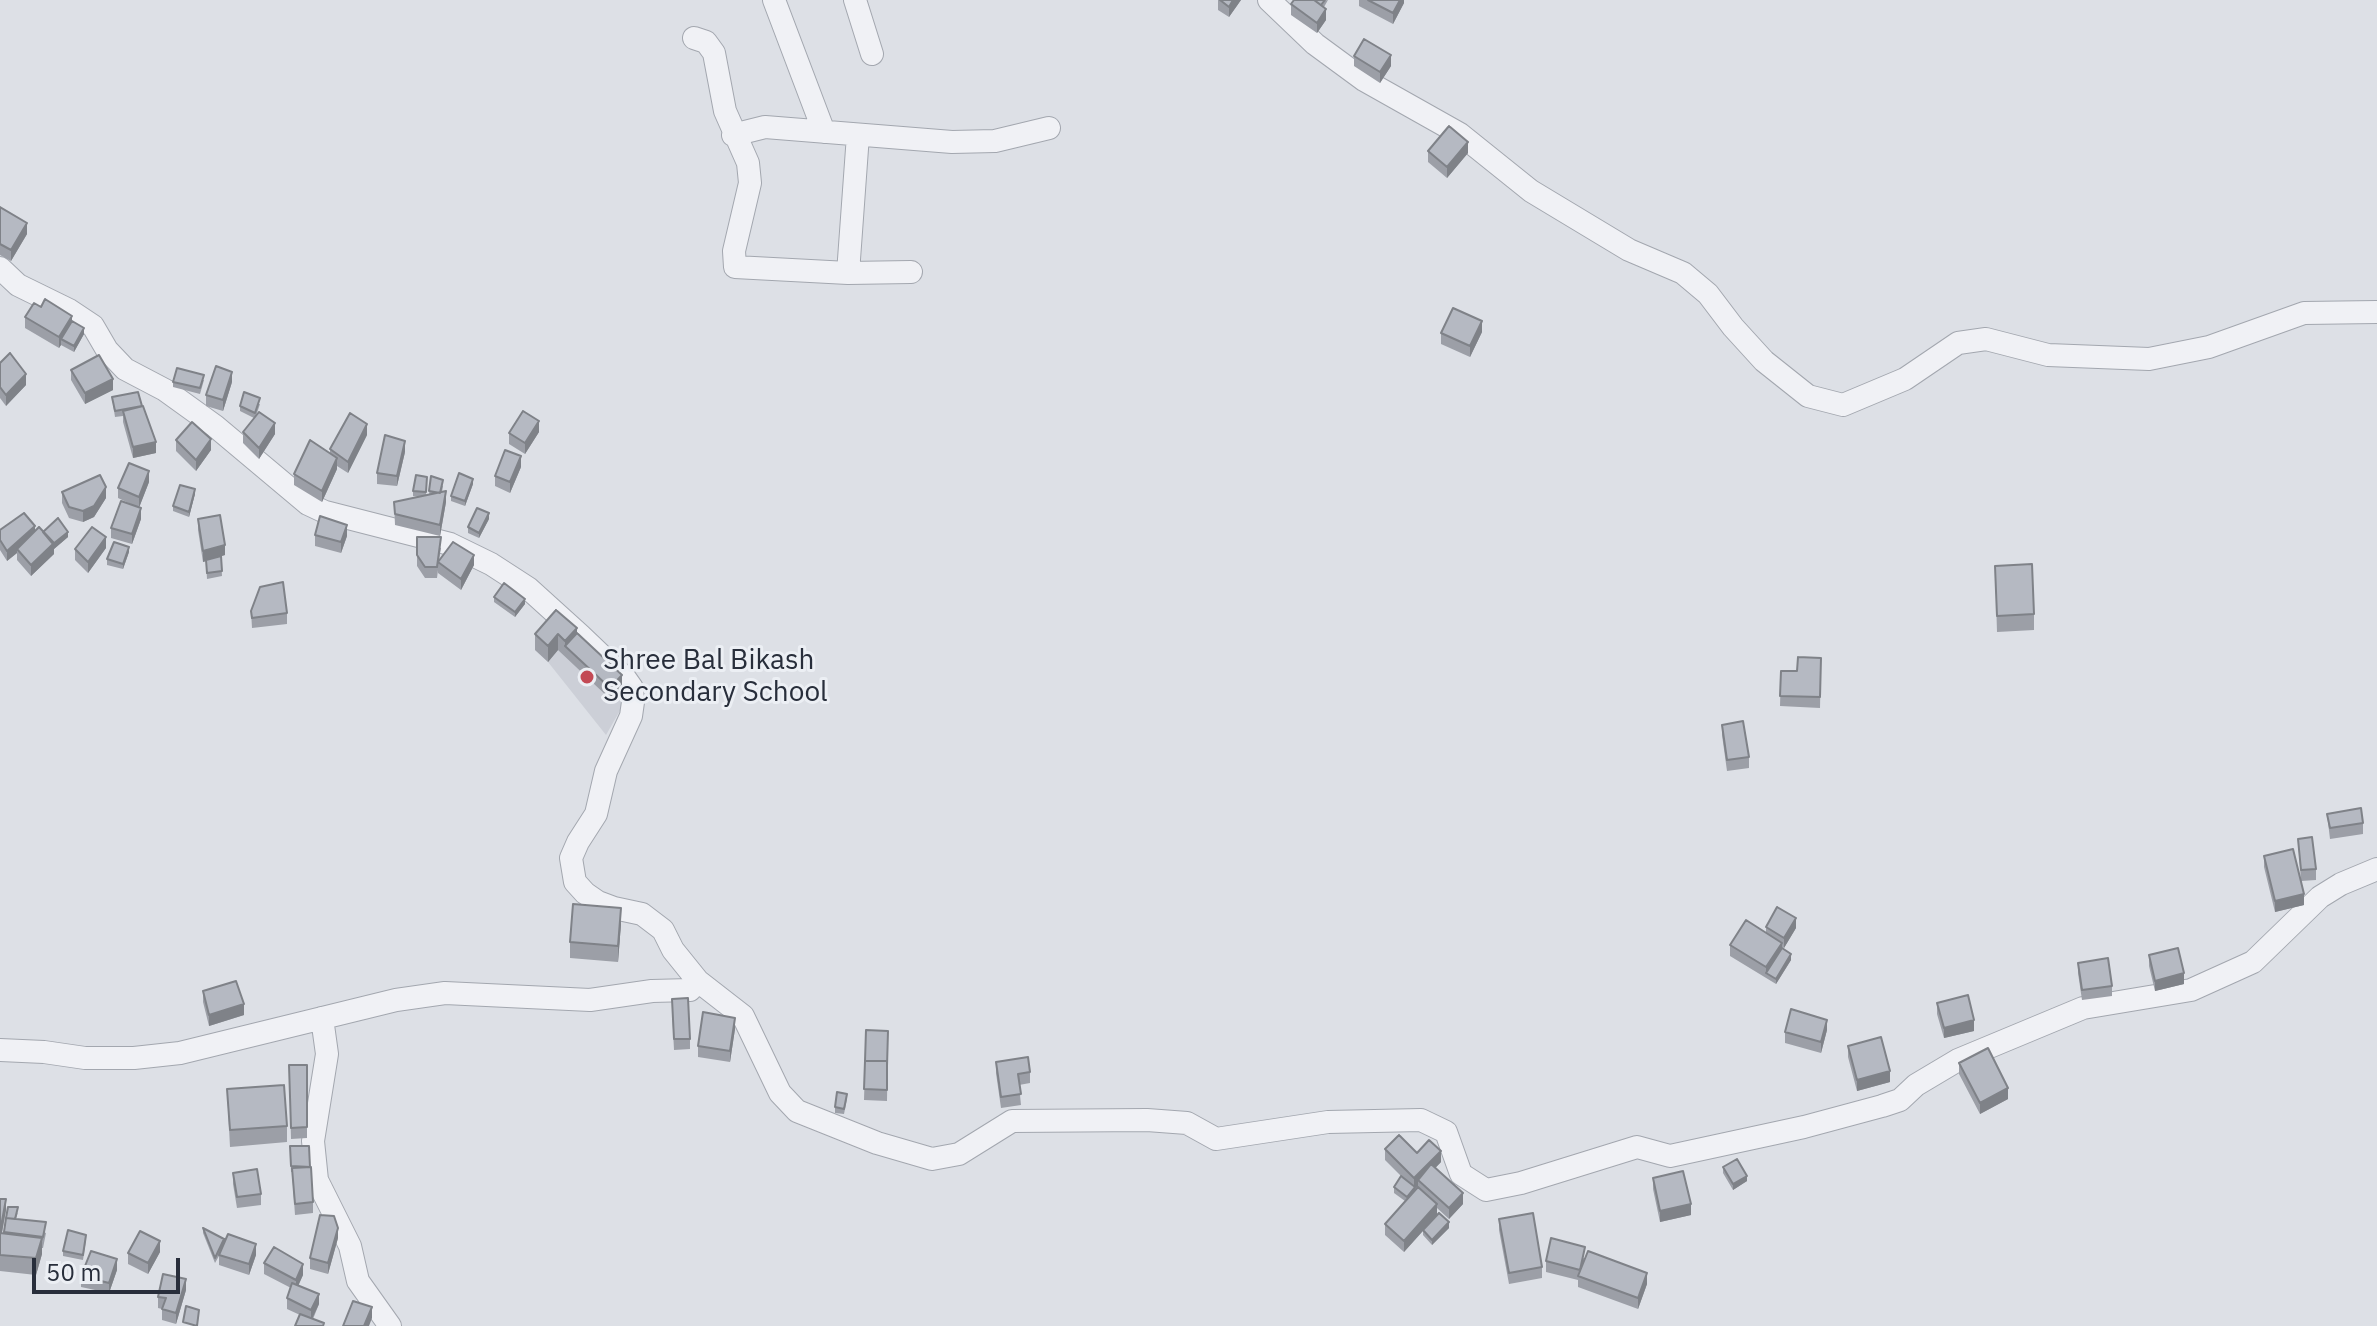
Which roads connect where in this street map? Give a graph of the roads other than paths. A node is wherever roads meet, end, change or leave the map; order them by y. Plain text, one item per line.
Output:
1 (774, 0) edge
2 (855, 0) edge
3 (1269, 0) edge
4 (694, 38) dead end
5 (872, 54) dead end
6 (1049, 128) dead end
7 (824, 132) junction
8 (733, 135) junction
9 (858, 135) junction
10 (0, 268) edge
11 (911, 272) dead end
12 (848, 273) junction
13 (2377, 312) edge
14 (2377, 869) edge
15 (698, 981) junction
16 (322, 1018) junction
17 (0, 1050) edge
18 (390, 1326) edge

1 - 7 street
2 - 5 street
3 - 13 street
4 - 8 street
6 - 9 street
7 - 8 street
7 - 9 street
8 - 12 street
9 - 12 street
10 - 15 street
11 - 12 street
14 - 15 street
15 - 16 street
16 - 17 street
16 - 18 street

